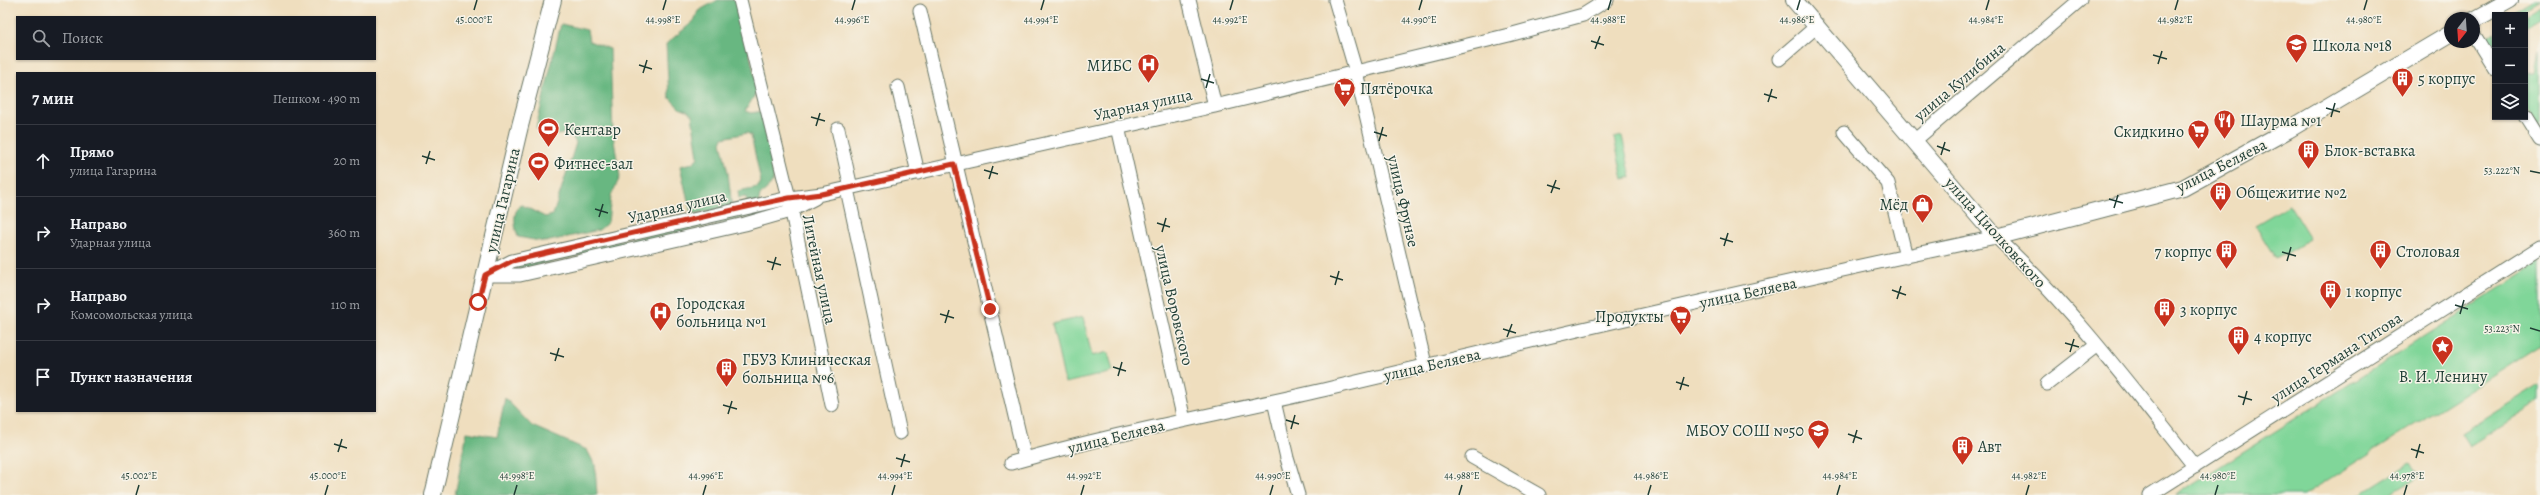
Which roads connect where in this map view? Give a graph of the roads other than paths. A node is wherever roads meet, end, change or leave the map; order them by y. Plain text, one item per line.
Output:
1 (553, 0) edge
2 (740, 0) edge
3 (1188, 0) edge
4 (1335, 0) edge
5 (1607, 0) edge
6 (1794, 0) edge
7 (2080, 0) edge
8 (2510, 0) edge
9 (920, 11) dead end
10 (2480, 17) edge
11 (1817, 26) junction
12 (2444, 38) edge
13 (2480, 45) edge
14 (1779, 59) dead end
15 (2492, 64) edge
16 (1356, 72) junction
17 (898, 87) dead end
18 (1215, 106) junction
19 (2528, 120) edge
20 (1118, 127) junction
21 (838, 129) dead end
22 (1844, 132) dead end
23 (2540, 140) edge
24 (1914, 141) junction
25 (954, 164) junction
26 (918, 173) junction
27 (849, 188) junction
28 (789, 204) junction
29 (1996, 236) junction
30 (2540, 247) edge
31 (1906, 257) junction
32 (485, 275) junction
33 (2097, 345) junction
34 (1425, 364) junction
35 (2047, 384) dead end
36 (1274, 400) junction
37 (832, 405) dead end
38 (1184, 420) junction
39 (900, 433) dead end
40 (1472, 457) dead end
41 (1025, 459) junction
42 (1012, 463) dead end
43 (2194, 467) junction
44 (433, 495) edge
45 (1298, 495) edge
46 (1539, 495) edge
47 (2150, 495) edge

1 - 32 main road, улица Гагарина
2 - 28 street, Литейная улица
3 - 18 street
4 - 16 street, улица Фрунзе
5 - 16 street, Ударная улица
6 - 11 main road, улица Циолковского
7 - 24 street, улица Кулибина
8 - 10 main road
9 - 25 street
11 - 14 street
11 - 24 main road, улица Циолковского
12 - 29 main road, улица Беляева
13 - 15 street
16 - 18 street, Ударная улица
16 - 34 street, улица Фрунзе
17 - 26 street
18 - 20 street, Ударная улица
19 - 23 street
20 - 25 street, Ударная улица
20 - 38 street, улица Воровского
21 - 27 street
22 - 31 street
24 - 29 main road, улица Циолковского
25 - 26 street, Ударная улица
25 - 41 street
26 - 27 street, Ударная улица
27 - 28 street, Ударная улица
27 - 39 street
28 - 32 street, Ударная улица
28 - 37 street, Литейная улица
29 - 31 street, улица Беляева
29 - 33 street, улица Циолковского
30 - 43 street, улица Германа Титова
31 - 34 street, улица Беляева
32 - 44 main road, улица Гагарина
33 - 35 street
33 - 43 street, улица Циолковского
34 - 36 street, улица Беляева
36 - 38 street, улица Беляева
36 - 45 street
38 - 41 street, улица Беляева
40 - 46 street
41 - 42 street, улица Беляева
43 - 47 street, улица Германа Титова

